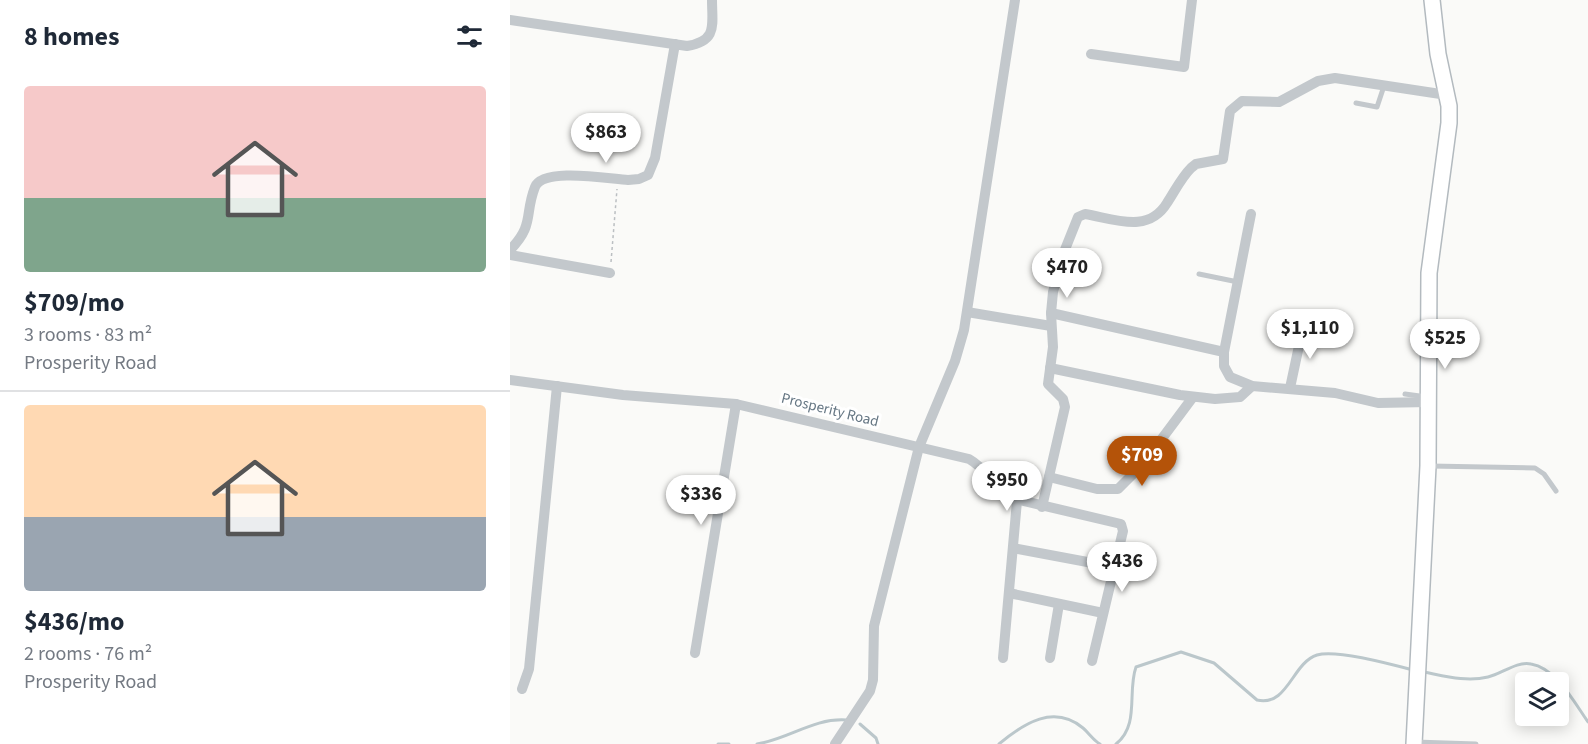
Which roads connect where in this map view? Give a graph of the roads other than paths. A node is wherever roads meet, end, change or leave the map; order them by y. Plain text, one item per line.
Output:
1 (712, 0) edge
2 (1015, 0) edge
3 (1192, 0) edge
4 (1432, 0) edge
5 (510, 20) edge
6 (675, 44) junction
7 (1090, 54) dead end
8 (1384, 86) junction
9 (1448, 95) junction
10 (1356, 103) dead end
11 (1251, 214) dead end
12 (510, 250) edge
13 (510, 255) edge
14 (610, 273) road end
15 (1199, 274) dead end
16 (1238, 282) junction
17 (967, 312) junction
18 (1051, 313) junction
19 (1051, 326) junction
20 (1303, 327) dead end
21 (1224, 352) junction
22 (1050, 368) junction
23 (510, 380) edge
24 (556, 386) junction
25 (1252, 386) junction
26 (1290, 388) junction
27 (1405, 394) dead end
28 (1193, 397) junction
29 (1428, 399) junction
30 (736, 404) junction
31 (919, 447) junction
32 (1428, 466) junction
33 (1049, 477) junction
34 (1556, 491) dead end
35 (1017, 501) junction
36 (1042, 507) junction
37 (1013, 548) junction
38 (1114, 567) junction
39 (1009, 593) junction
40 (1059, 604) junction
41 (1103, 613) junction
42 (695, 653) dead end
43 (1003, 658) dead end
44 (1050, 658) dead end
45 (1092, 661) dead end
46 (522, 689) dead end
47 (1414, 743) edge
48 (835, 744) edge
49 (1476, 744) edge

1 - 6 street
2 - 17 street
3 - 7 street
4 - 9 street
5 - 6 street
6 - 12 street
8 - 9 street
8 - 10 lane
8 - 18 street
9 - 29 street
11 - 16 street
13 - 14 street
15 - 16 lane
16 - 21 street
17 - 19 street
17 - 31 street
18 - 19 street
18 - 21 street
19 - 22 street
20 - 26 street
21 - 25 street
22 - 28 street
22 - 33 street
23 - 24 street, Prosperity Road
24 - 30 street, Prosperity Road
24 - 46 street
25 - 26 street
25 - 28 street
26 - 29 street
27 - 29 lane
28 - 33 street
29 - 32 street
30 - 31 street, Prosperity Road
30 - 42 street
31 - 35 street, Prosperity Road
31 - 48 street
32 - 34 lane
32 - 47 street
33 - 36 street
35 - 36 street, Prosperity Road
35 - 37 street
36 - 38 street, Prosperity Road
37 - 38 street
37 - 39 street
38 - 41 street
39 - 40 street
39 - 43 street
40 - 41 street
40 - 44 street
41 - 45 street
47 - 49 lane

